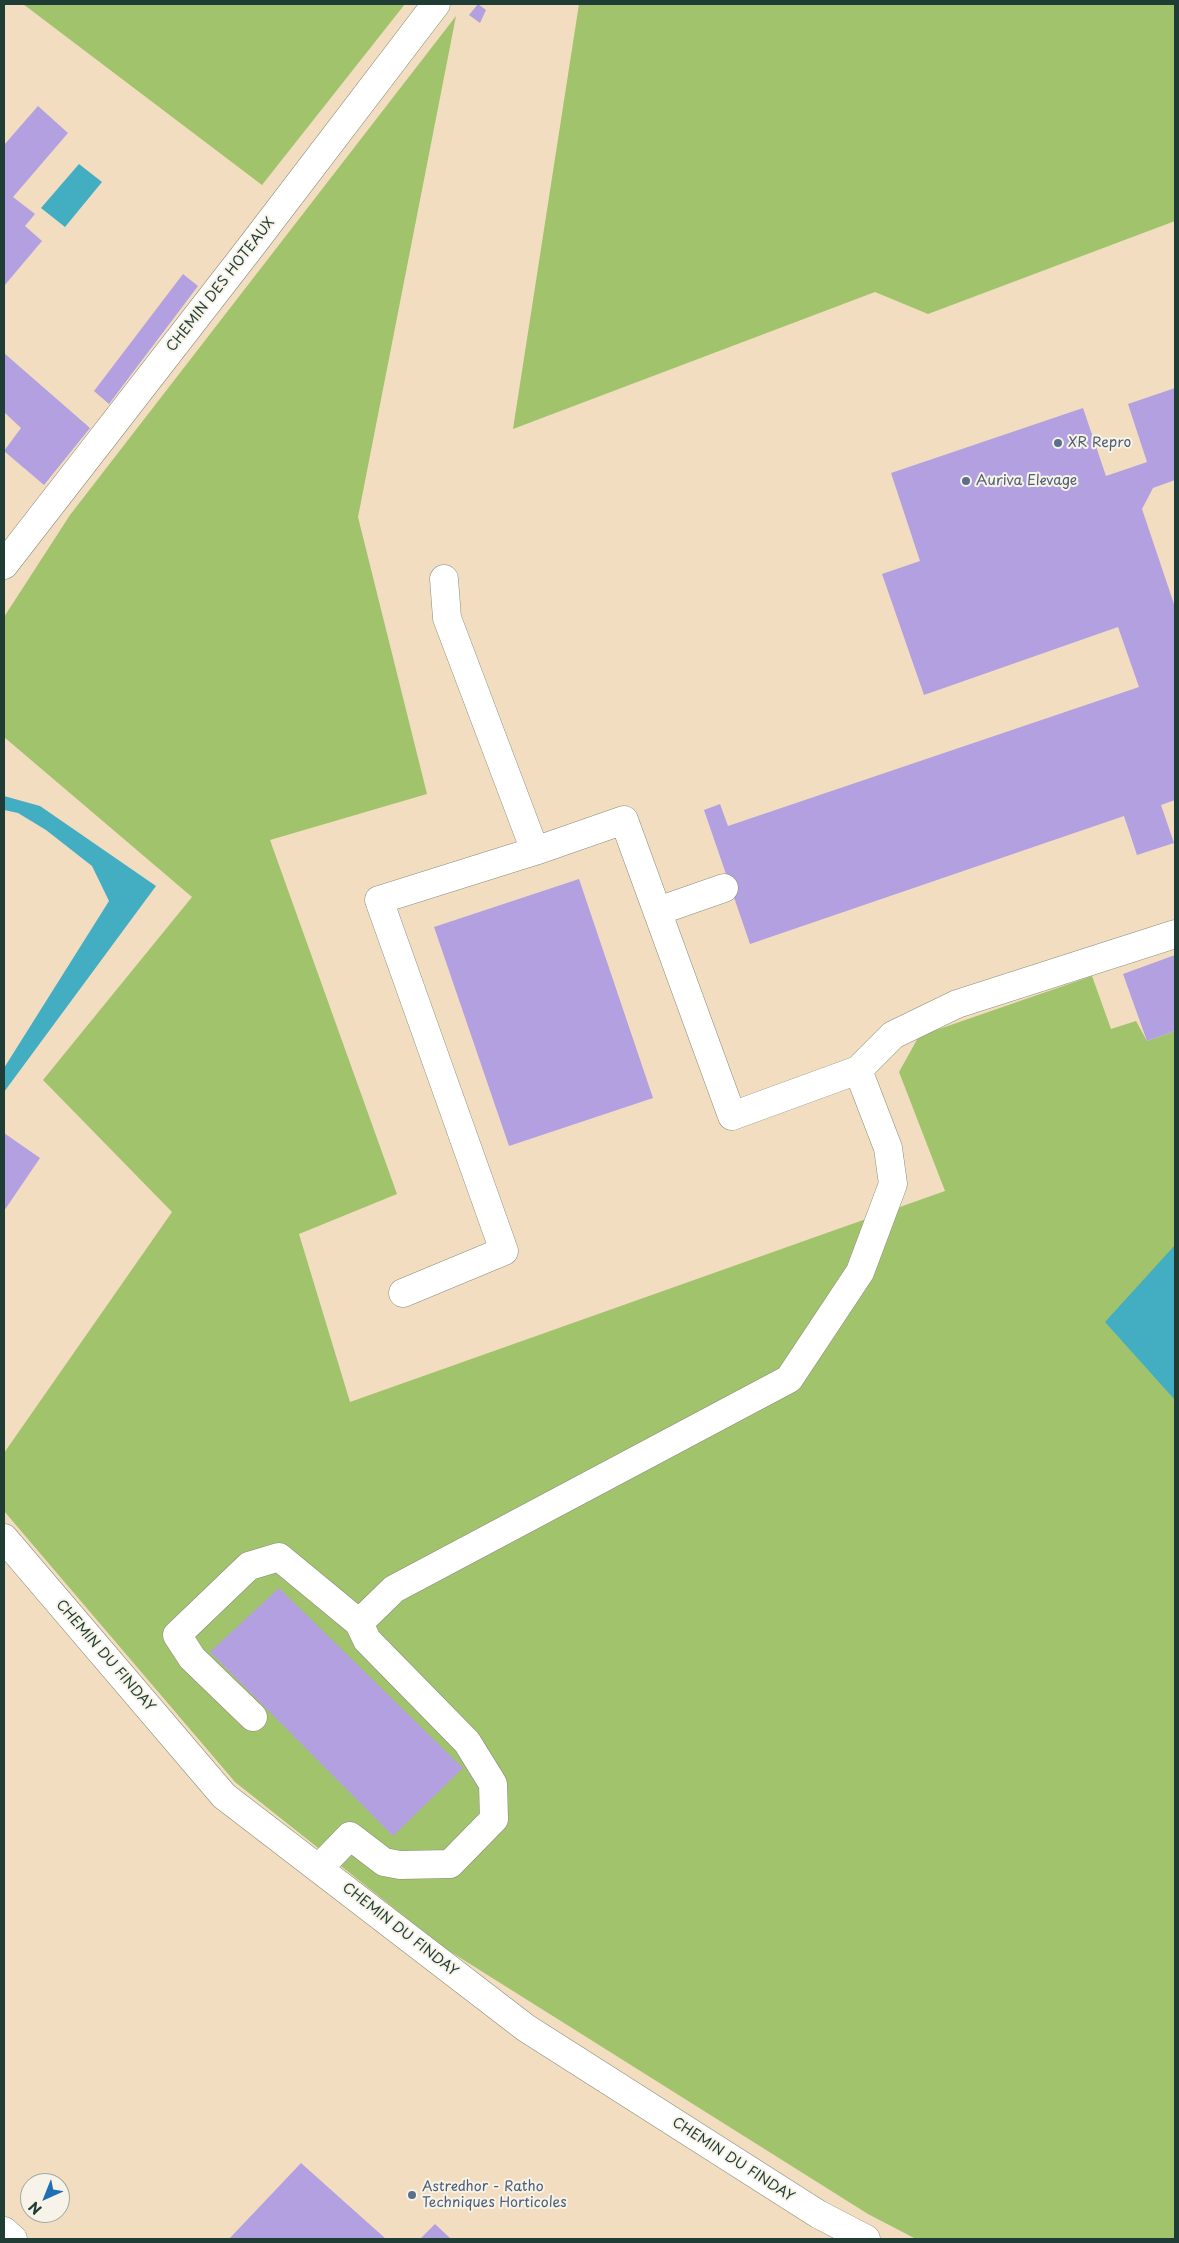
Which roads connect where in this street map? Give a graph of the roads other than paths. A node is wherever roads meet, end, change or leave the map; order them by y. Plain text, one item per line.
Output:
1 (436, 4) edge
2 (4, 565) edge
3 (444, 578) dead end
4 (535, 851) junction
5 (724, 888) dead end
6 (658, 911) junction
7 (1175, 934) edge
8 (858, 1070) junction
9 (403, 1293) dead end
10 (4, 1538) edge
11 (359, 1623) junction
12 (253, 1717) dead end
13 (319, 1868) junction
14 (4, 2231) edge
15 (13, 2239) edge
16 (866, 2239) edge

1 - 2 street, CHEMIN DES HOTEAUX
3 - 4 street
4 - 6 street
4 - 9 street
5 - 6 street
6 - 8 street
7 - 8 street
8 - 11 street
10 - 13 street, CHEMIN DU FINDAY
11 - 12 street
11 - 13 street
13 - 16 street, CHEMIN DU FINDAY
14 - 15 street

